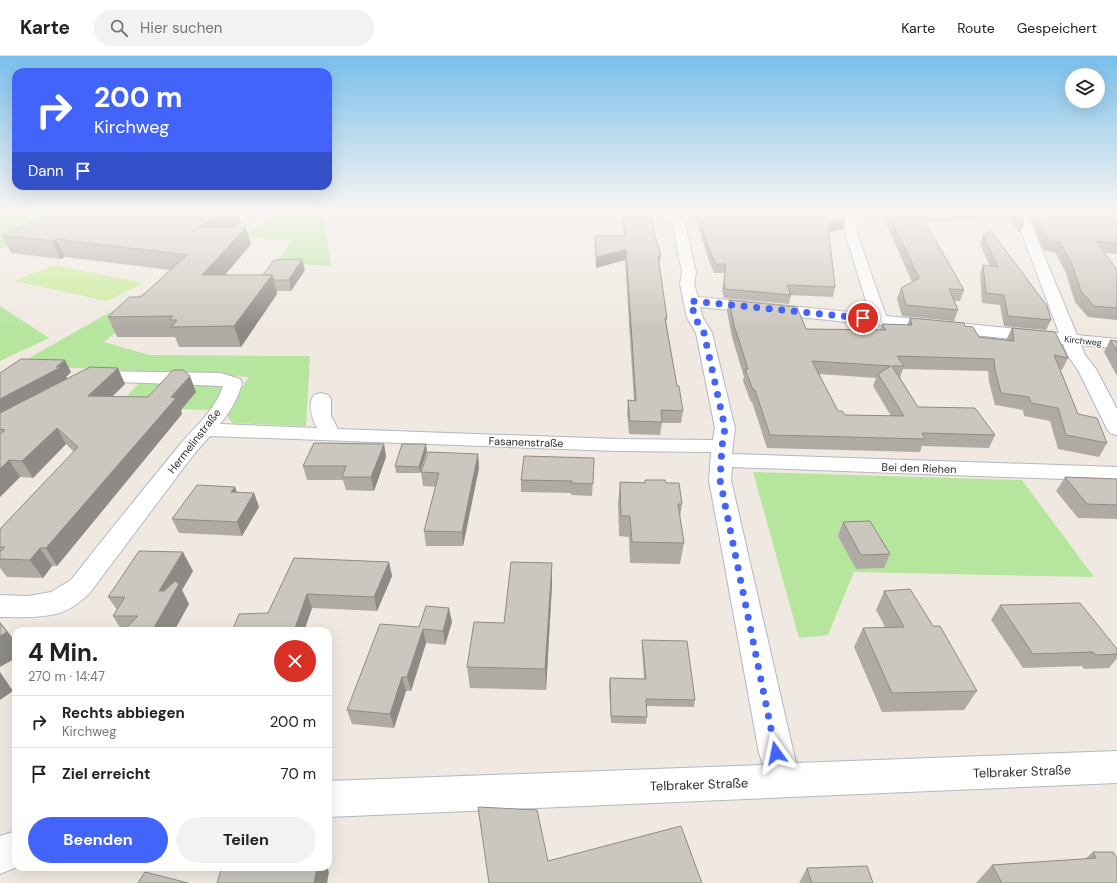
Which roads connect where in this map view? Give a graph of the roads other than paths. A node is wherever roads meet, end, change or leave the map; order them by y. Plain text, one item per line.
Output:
1 (684, 251) edge
2 (857, 251) edge
3 (1035, 251) edge
4 (691, 301) junction
5 (879, 319) junction
6 (1070, 339) junction
7 (1117, 344) edge
8 (74, 386) edge
9 (321, 399) dead end
10 (1117, 429) edge
11 (204, 430) junction
12 (331, 435) junction
13 (722, 453) junction
14 (1117, 474) edge
15 (0, 606) edge
16 (1117, 767) edge
17 (785, 781) junction
18 (332, 799) edge
19 (12, 850) edge
20 (0, 855) edge

1 - 4 street
2 - 5 street
3 - 6 street
4 - 5 street, Kirchweg
4 - 13 street
5 - 6 street, Kirchweg
6 - 7 street, Kirchweg
6 - 10 street
8 - 11 street, Hermelinstraße
9 - 12 street
11 - 12 street, Fasanenstraße
11 - 15 street, Hermelinstraße
12 - 13 street, Fasanenstraße
13 - 14 street, Bei den Riehen
13 - 17 street
16 - 17 street, Telbraker Straße
17 - 18 street, Telbraker Straße
19 - 20 street

